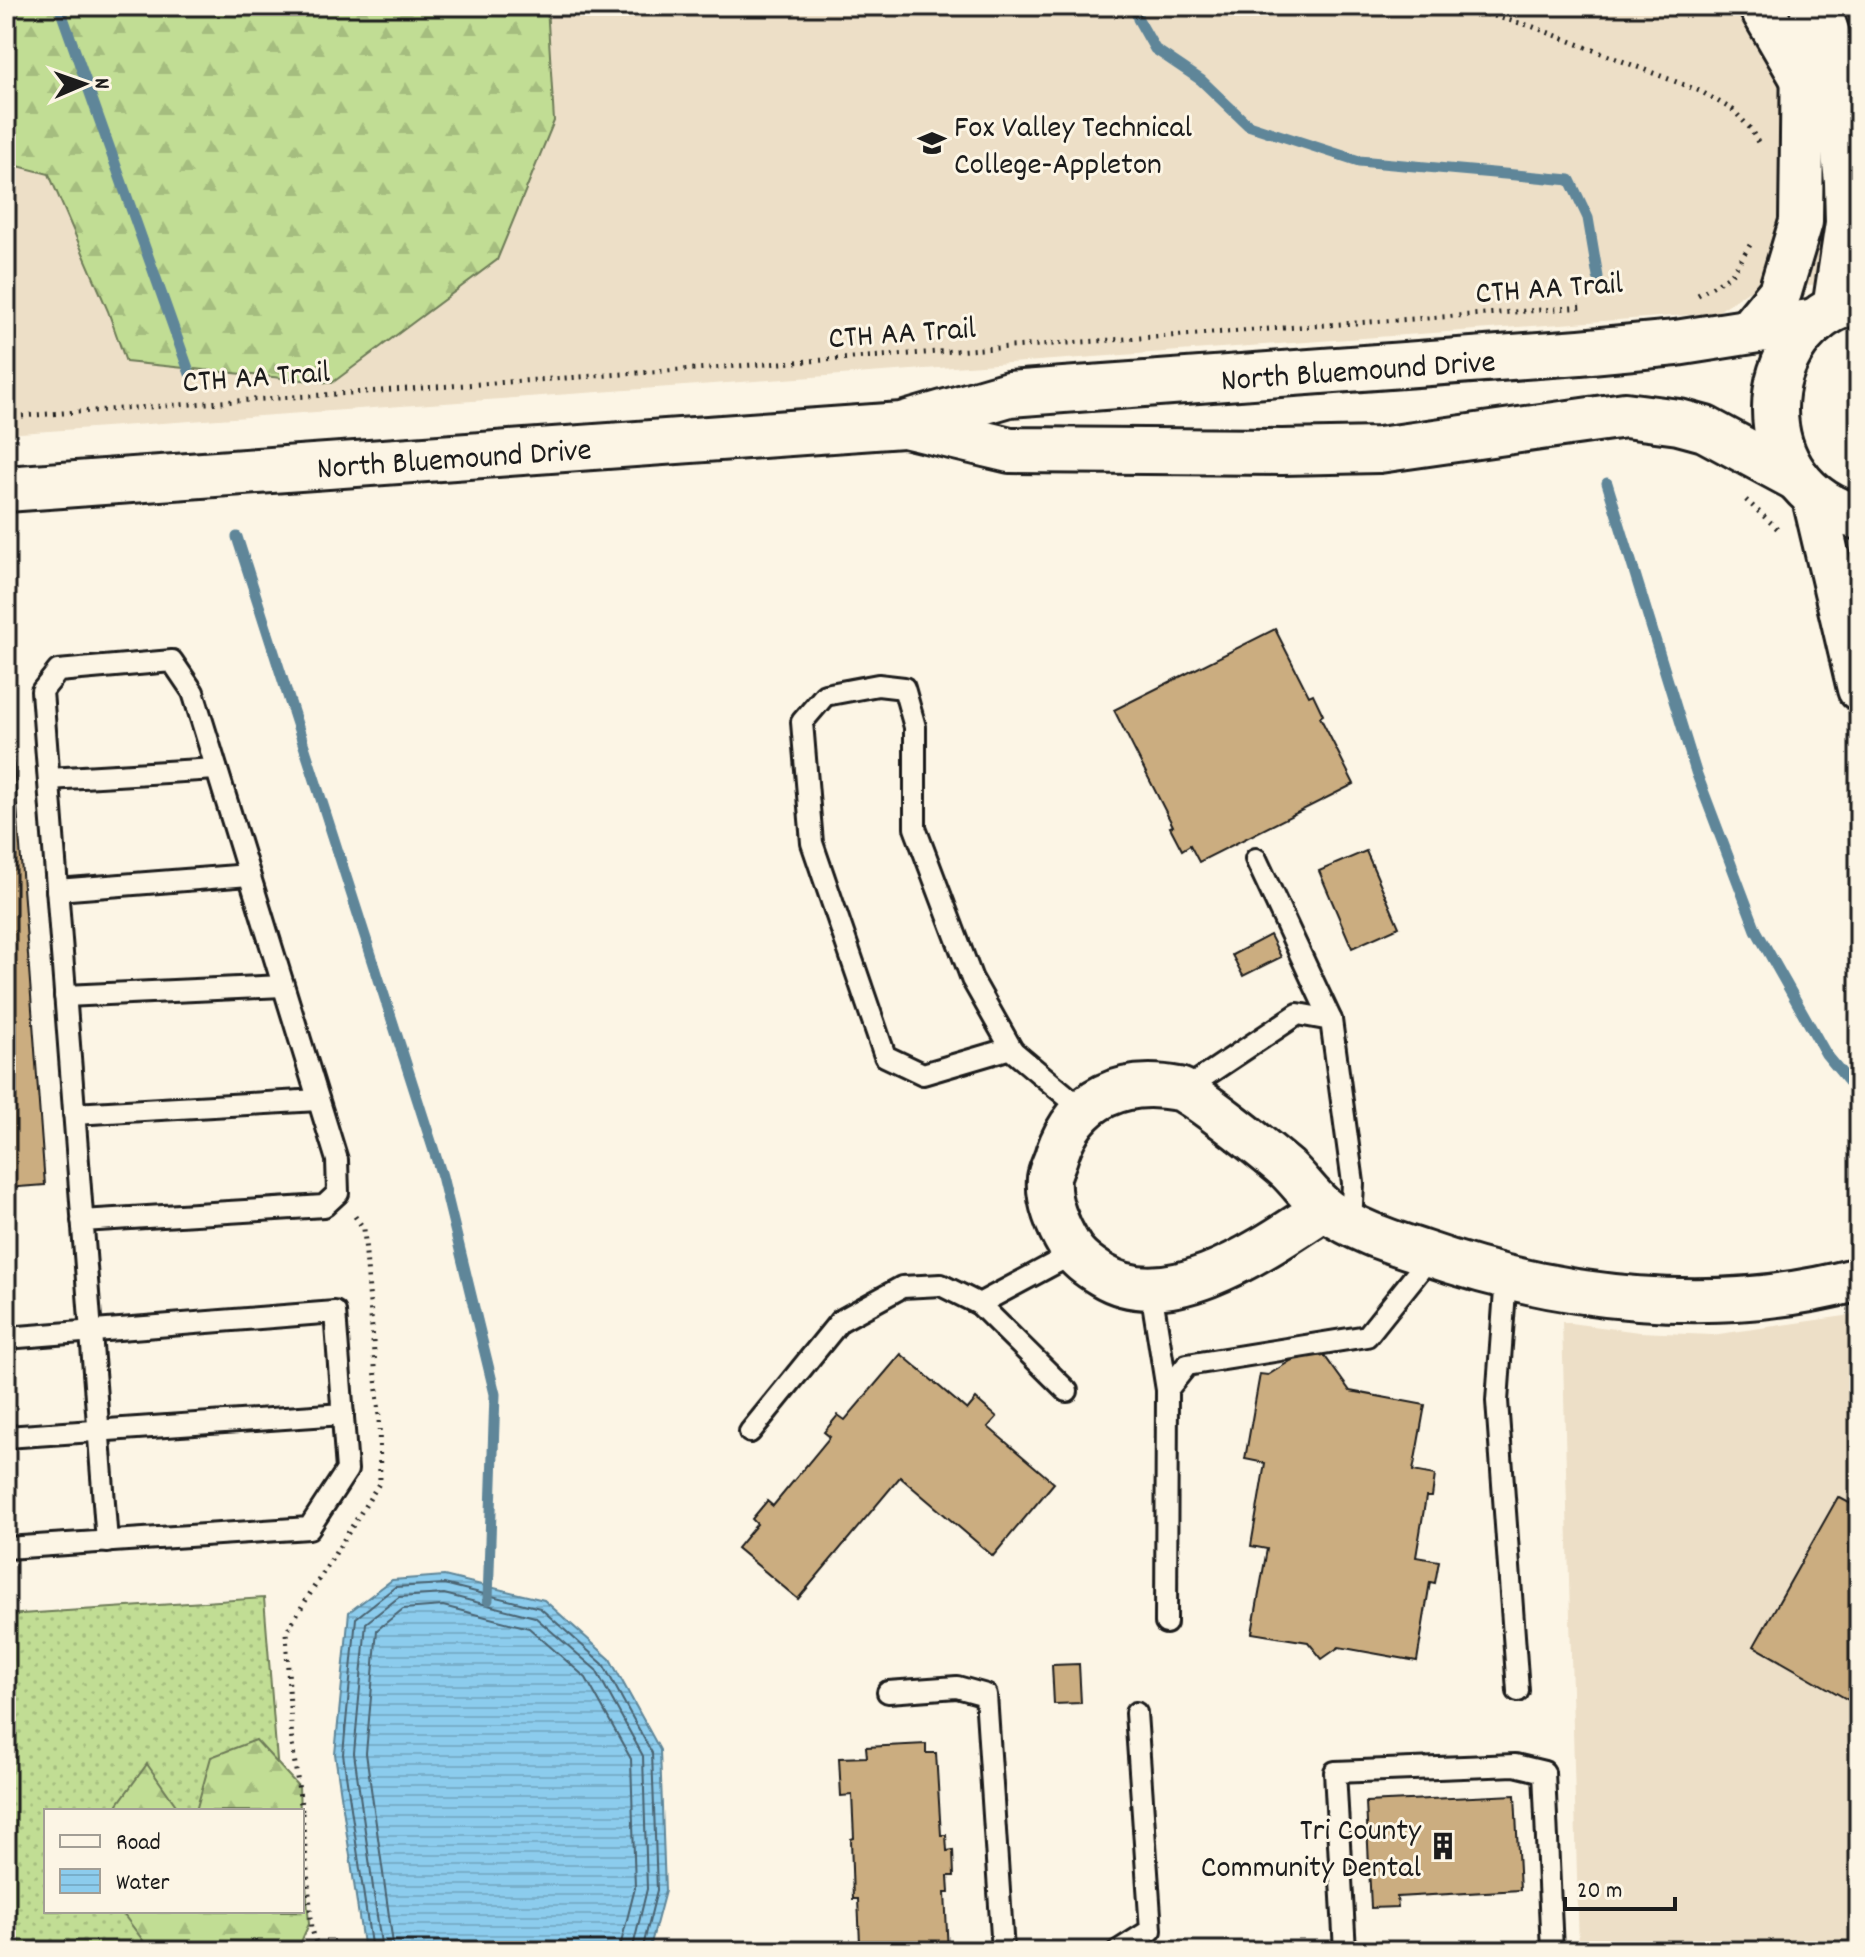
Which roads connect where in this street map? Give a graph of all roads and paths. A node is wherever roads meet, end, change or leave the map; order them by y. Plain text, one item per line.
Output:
1 (1375, 6) edge
2 (1760, 6) edge
3 (1816, 6) edge
4 (1804, 82) junction
5 (1762, 158) dead end
6 (1755, 233) dead end
7 (1688, 298) dead end
8 (1593, 307) dead end
9 (1836, 310) edge
10 (1747, 332) junction
11 (6, 417) edge
12 (902, 425) junction
13 (1806, 486) junction
14 (6, 489) edge
15 (1742, 497) dead end
16 (1859, 517) edge
17 (1786, 541) dead end
18 (1859, 689) edge
19 (216, 769) junction
20 (49, 779) junction
21 (1256, 859) dead end
22 (249, 875) junction
23 (57, 890) junction
24 (283, 986) junction
25 (65, 996) junction
26 (1331, 1020) junction
27 (1011, 1048) junction
28 (1184, 1090) junction
29 (318, 1100) junction
30 (1082, 1109) junction
31 (74, 1114) junction
32 (1337, 1217) junction
33 (82, 1221) junction
34 (1074, 1253) junction
35 (1431, 1256) junction
36 (1506, 1277) junction
37 (1859, 1279) edge
38 (1151, 1290) junction
39 (979, 1304) junction
40 (90, 1331) junction
41 (6, 1338) edge
42 (1167, 1390) junction
43 (1067, 1391) dead end
44 (343, 1414) junction
45 (98, 1431) junction
46 (750, 1432) dead end
47 (6, 1437) edge
48 (107, 1542) junction
49 (6, 1548) edge
50 (1166, 1623) dead end
51 (1518, 1691) dead end
52 (888, 1692) dead end
53 (1136, 1713) dead end
54 (304, 1836) edge
55 (318, 1951) edge
56 (1003, 1951) edge
57 (1118, 1951) edge
58 (1345, 1951) edge
59 (1552, 1951) edge

1 - 5 path
2 - 4 street
3 - 4 street
3 - 9 street
4 - 10 street
6 - 7 path
8 - 11 path, CTH AA Trail
9 - 10 main road, North Bluemound Drive
9 - 13 main road
10 - 12 main road, North Bluemound Drive
12 - 13 main road, North Bluemound Drive
12 - 14 main road, North Bluemound Drive
13 - 16 main road, North Bluemound Drive
13 - 18 street
15 - 17 path
19 - 20 lane
19 - 20 lane
19 - 22 lane
20 - 23 lane
21 - 26 lane
22 - 23 lane
22 - 24 lane
23 - 25 lane
24 - 25 lane
24 - 29 lane
25 - 31 lane
26 - 28 lane
26 - 32 lane
27 - 27 lane
27 - 30 lane
28 - 30 street
28 - 32 street
29 - 31 lane
29 - 33 lane
30 - 34 street
31 - 33 lane
32 - 35 street
32 - 38 street
33 - 40 lane
34 - 38 street
34 - 39 lane
35 - 36 street
35 - 42 lane
36 - 37 street
36 - 51 lane
38 - 42 lane
39 - 43 lane
39 - 46 lane
40 - 41 lane
40 - 44 lane
40 - 45 lane
42 - 50 lane
44 - 45 lane
44 - 48 lane
45 - 47 lane
45 - 48 lane
48 - 49 lane
52 - 56 lane
53 - 57 lane
54 - 55 path
58 - 59 lane

